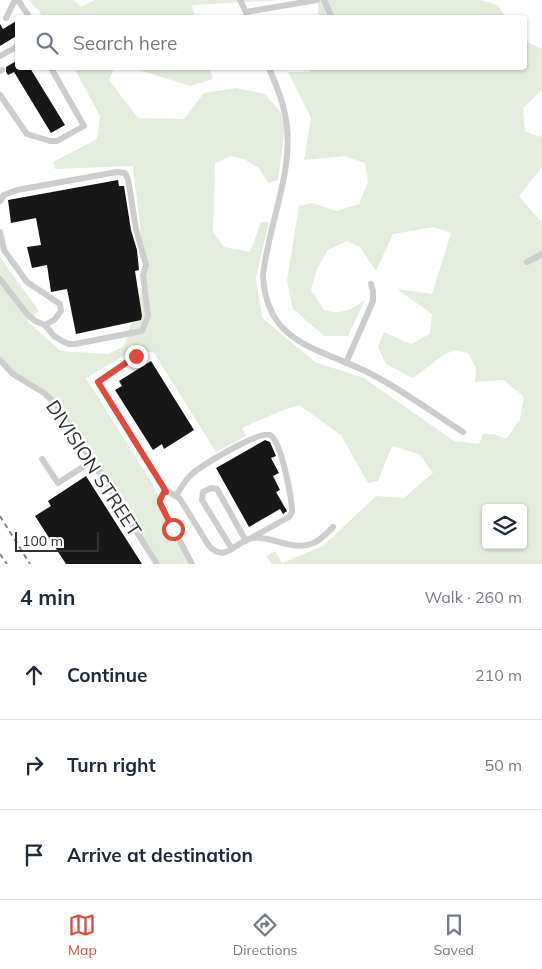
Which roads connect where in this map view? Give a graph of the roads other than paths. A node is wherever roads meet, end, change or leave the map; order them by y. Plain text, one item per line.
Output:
1 (17, 0) edge
2 (240, 0) edge
3 (317, 0) edge
4 (324, 0) edge
5 (28, 15) edge
6 (247, 15) edge
7 (331, 15) edge
8 (6, 18) dead end
9 (15, 48) edge
10 (0, 56) edge
11 (52, 70) edge
12 (270, 70) edge
13 (0, 95) edge
14 (0, 201) edge
15 (0, 232) edge
16 (542, 254) edge
17 (527, 262) dead end
18 (0, 279) edge
19 (371, 284) dead end
20 (45, 325) junction
21 (136, 356) dead end
22 (0, 360) edge
23 (346, 363) junction
24 (463, 432) dead end
25 (42, 459) dead end
26 (92, 461) junction
27 (166, 492) junction
28 (176, 496) junction
29 (333, 527) dead end
30 (249, 540) junction
31 (232, 549) junction
32 (157, 564) edge
33 (192, 564) edge

1 - 5 street
1 - 8 street
2 - 6 street
3 - 6 street
4 - 7 street
9 - 10 street
11 - 13 street
12 - 23 street
14 - 20 street
15 - 20 street
16 - 17 street
18 - 20 street
19 - 23 street
21 - 27 street
22 - 26 street, DIVISION STREET
23 - 24 street
25 - 26 street
26 - 32 street, DIVISION STREET
27 - 28 street
27 - 33 street
28 - 30 street
28 - 31 street
29 - 30 street
30 - 31 street
30 - 31 street

